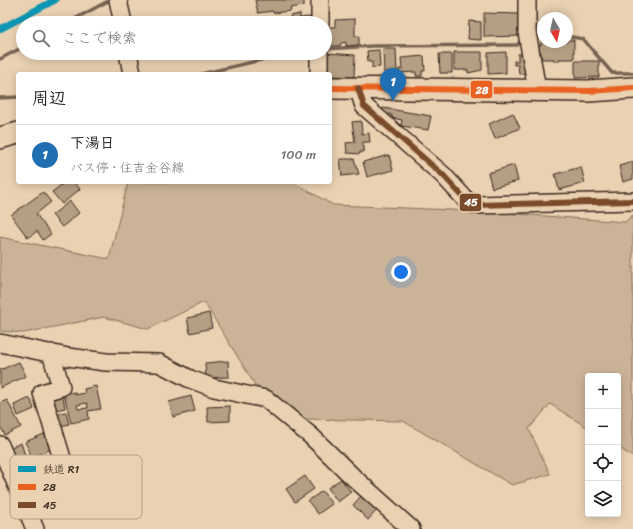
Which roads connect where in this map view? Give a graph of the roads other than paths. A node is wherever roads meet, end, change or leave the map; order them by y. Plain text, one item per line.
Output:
1 (118, 0) edge
2 (320, 0) edge
3 (527, 0) edge
4 (121, 16) edge
5 (320, 16) edge
6 (129, 60) edge
7 (319, 60) edge
8 (132, 72) edge
9 (319, 72) edge
10 (332, 88) edge
11 (358, 88) junction
12 (633, 88) edge
13 (537, 90) junction
14 (16, 134) edge
15 (0, 138) edge
16 (633, 201) edge
17 (0, 343) edge
18 (51, 353) junction
19 (0, 445) edge
20 (61, 455) edge
21 (5, 471) edge
22 (31, 519) edge
23 (35, 529) edge
24 (411, 529) edge

1 - 4 street
2 - 5 street
3 - 13 street
6 - 8 street
7 - 9 street
10 - 11 main road
11 - 13 main road
11 - 16 street
12 - 13 main road
14 - 15 main road
17 - 18 street
18 - 20 street
18 - 24 street
19 - 21 street
22 - 23 street

